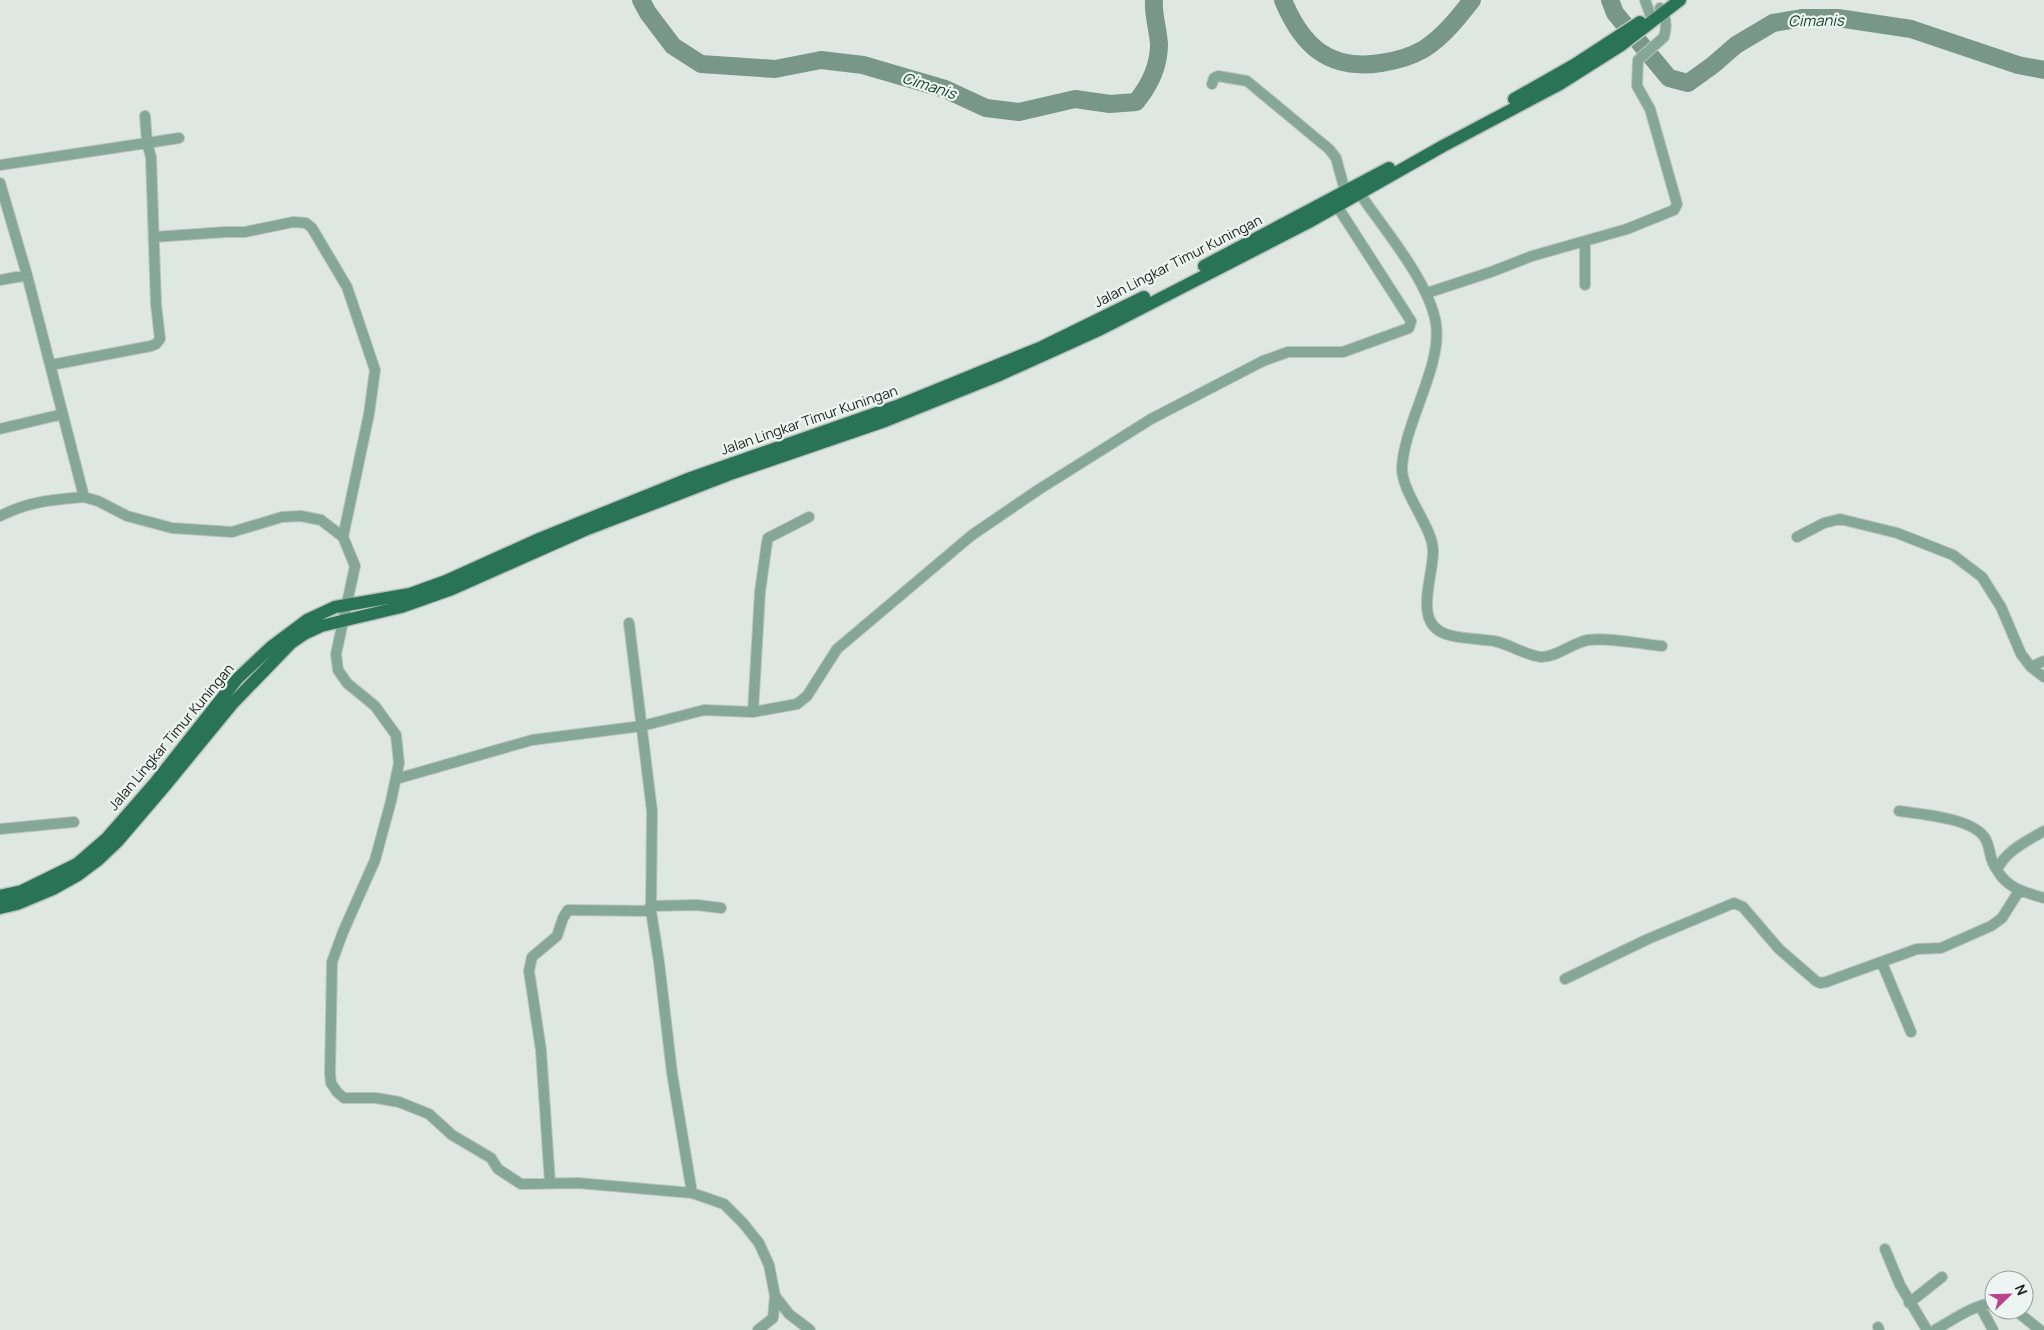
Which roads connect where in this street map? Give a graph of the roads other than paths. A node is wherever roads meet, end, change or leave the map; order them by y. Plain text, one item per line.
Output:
1 (1645, 0) edge
2 (1680, 0) edge
3 (1656, 13) edge
4 (1616, 42) junction
5 (1212, 84) dead end
6 (145, 116) dead end
7 (179, 138) dead end
8 (147, 143) junction
9 (0, 165) edge
10 (0, 183) edge
11 (1345, 191) junction
12 (1360, 194) junction
13 (1337, 206) junction
14 (154, 237) junction
15 (1585, 241) junction
16 (27, 275) junction
17 (0, 280) edge
18 (1585, 285) dead end
19 (1427, 293) junction
20 (51, 365) junction
21 (63, 414) junction
22 (0, 429) edge
23 (84, 496) junction
24 (0, 516) edge
25 (809, 517) dead end
26 (343, 537) junction
27 (1797, 537) dead end
28 (348, 605) junction
29 (342, 620) junction
30 (629, 623) dead end
31 (1662, 646) dead end
32 (2044, 661) edge
33 (2031, 667) junction
34 (2044, 677) edge
35 (753, 712) junction
36 (642, 726) junction
37 (396, 779) junction
38 (1898, 811) dead end
39 (74, 822) dead end
40 (0, 828) edge
41 (2044, 831) edge
42 (1996, 870) junction
43 (2020, 891) junction
44 (0, 896) edge
45 (2044, 898) edge
46 (0, 908) edge
47 (650, 908) junction
48 (721, 908) dead end
49 (1882, 963) junction
50 (1565, 979) dead end
51 (1911, 1032) dead end
52 (550, 1184) junction
53 (692, 1194) junction
54 (1885, 1249) dead end
55 (1942, 1277) dead end
56 (775, 1296) junction
57 (1909, 1302) junction
58 (1984, 1305) edge
59 (1980, 1306) junction
60 (2027, 1320) edge
61 (1941, 1329) edge
62 (758, 1330) edge
63 (810, 1330) edge
64 (1927, 1330) edge
65 (1993, 1330) edge
66 (2040, 1330) edge

1 - 3 street
2 - 3 main road, Jalan Lingkar Timur Kuningan
3 - 4 main road, Jalan Lingkar Timur Kuningan
3 - 15 street
4 - 11 main road, Jalan Lingkar Timur Kuningan
4 - 12 main road, Jalan Lingkar Timur Kuningan
5 - 11 street
6 - 8 street
7 - 8 street
8 - 9 street
8 - 14 street
10 - 16 street
11 - 28 main road, Jalan Lingkar Timur Kuningan
12 - 13 main road, Jalan Lingkar Timur Kuningan
12 - 19 street
13 - 29 main road, Jalan Lingkar Timur Kuningan
13 - 35 street
14 - 20 street
14 - 26 street
15 - 18 street
15 - 19 street
16 - 17 street
16 - 20 street
19 - 31 street
20 - 21 street
21 - 22 street
21 - 23 street
23 - 24 street
23 - 26 street
25 - 35 street
26 - 28 street
27 - 33 street
28 - 29 street
28 - 44 main road, Jalan Lingkar Timur Kuningan
29 - 37 street
29 - 46 main road, Jalan Lingkar Timur Kuningan
30 - 36 street
32 - 33 street
33 - 34 street
35 - 36 street
36 - 37 street
36 - 47 street
37 - 52 street
38 - 42 street
39 - 40 street
41 - 42 street
42 - 43 street
43 - 45 street
43 - 49 street
47 - 48 street
47 - 52 street
47 - 53 street
49 - 50 street
49 - 51 street
52 - 53 street
53 - 56 street
54 - 57 street
55 - 57 street
56 - 62 street
56 - 63 street
57 - 64 street
58 - 59 street
59 - 61 street
59 - 65 street
60 - 66 street

